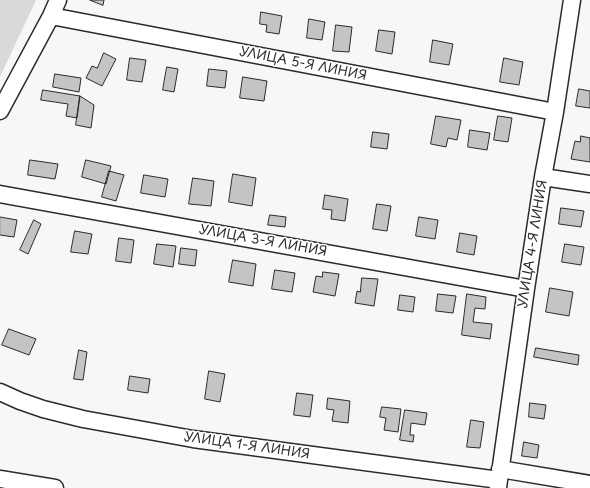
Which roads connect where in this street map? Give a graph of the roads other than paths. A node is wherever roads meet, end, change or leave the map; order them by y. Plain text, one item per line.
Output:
1 (58, 0) edge
2 (572, 0) edge
3 (51, 16) junction
4 (0, 111) edge
5 (555, 112) junction
6 (543, 176) junction
7 (590, 184) edge
8 (0, 194) edge
9 (526, 289) junction
10 (0, 392) edge
11 (0, 479) edge
12 (499, 479) edge
13 (590, 484) edge
14 (55, 488) edge

1 - 3 street
2 - 5 street, УЛИЦА 4-Я ЛИНИЯ
3 - 4 street
3 - 5 street, УЛИЦА 5-Я ЛИНИЯ
5 - 6 street, УЛИЦА 4-Я ЛИНИЯ
6 - 7 street
6 - 9 street, УЛИЦА 4-Я ЛИНИЯ
8 - 9 street, УЛИЦА 3-Я ЛИНИЯ
9 - 12 street, УЛИЦА 4-Я ЛИНИЯ
10 - 12 street, УЛИЦА 1-Я ЛИНИЯ
11 - 14 street
12 - 13 street, УЛИЦА 1-Я ЛИНИЯ

